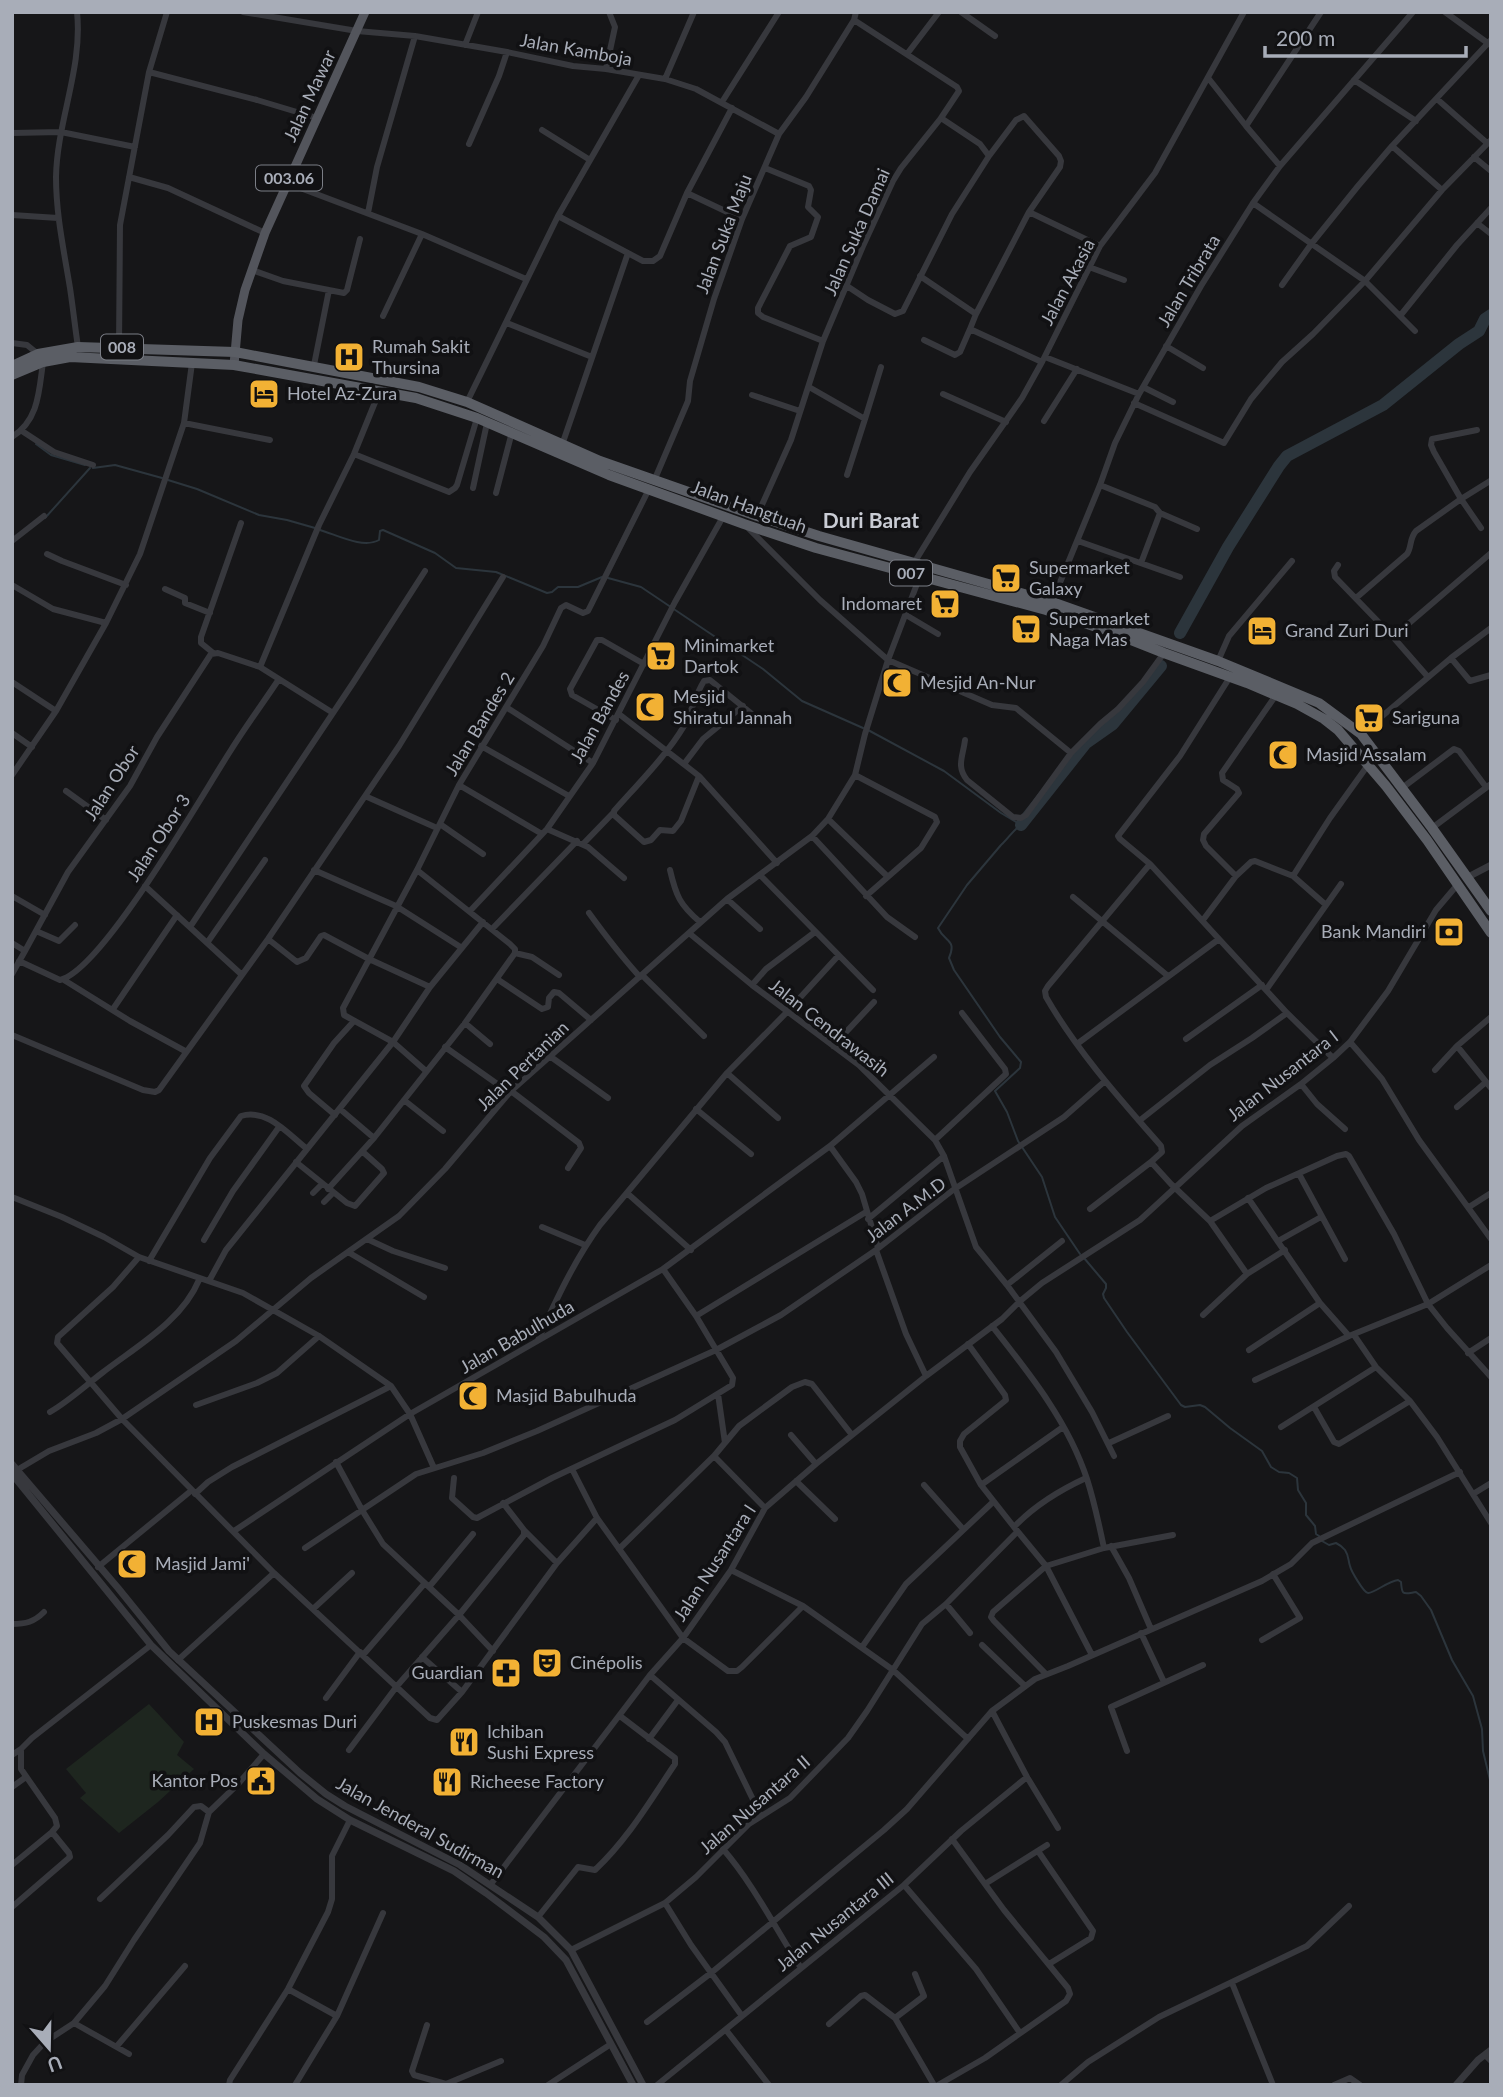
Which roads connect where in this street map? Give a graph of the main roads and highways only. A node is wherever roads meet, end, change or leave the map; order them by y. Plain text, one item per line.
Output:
1 (365, 12) edge
2 (235, 352) junction
3 (41, 358) junction
4 (234, 365) junction
5 (12, 366) edge
6 (12, 376) edge
7 (419, 387) junction
8 (416, 398) junction
9 (652, 485) junction
10 (683, 495) junction
11 (1249, 679) junction
12 (1491, 911) edge
13 (1491, 933) edge

1 - 2 main road, Jalan Mawar / 003.06
2 - 3 highway, Jalan Hangtuah / 008
2 - 4 main road, Jalan Mawar
2 - 7 highway, Jalan Hangtuah / 007
3 - 4 highway, Jalan Hangtuah / 008
3 - 5 highway, Jalan Hangtuah / 008
3 - 6 highway, Jalan Hangtuah / 008
4 - 8 highway, Jalan Hangtuah / 007
7 - 8 highway
7 - 9 highway, Jalan Hangtuah / 007
8 - 9 highway, Jalan Hangtuah / 007
9 - 10 highway, Jalan Hangtuah / 007
10 - 11 highway, Jalan Hangtuah / 007
10 - 11 highway, Jalan Hangtuah / 007
11 - 12 highway, Jalan Hangtuah / 007
11 - 13 highway, Jalan Hangtuah / 007

